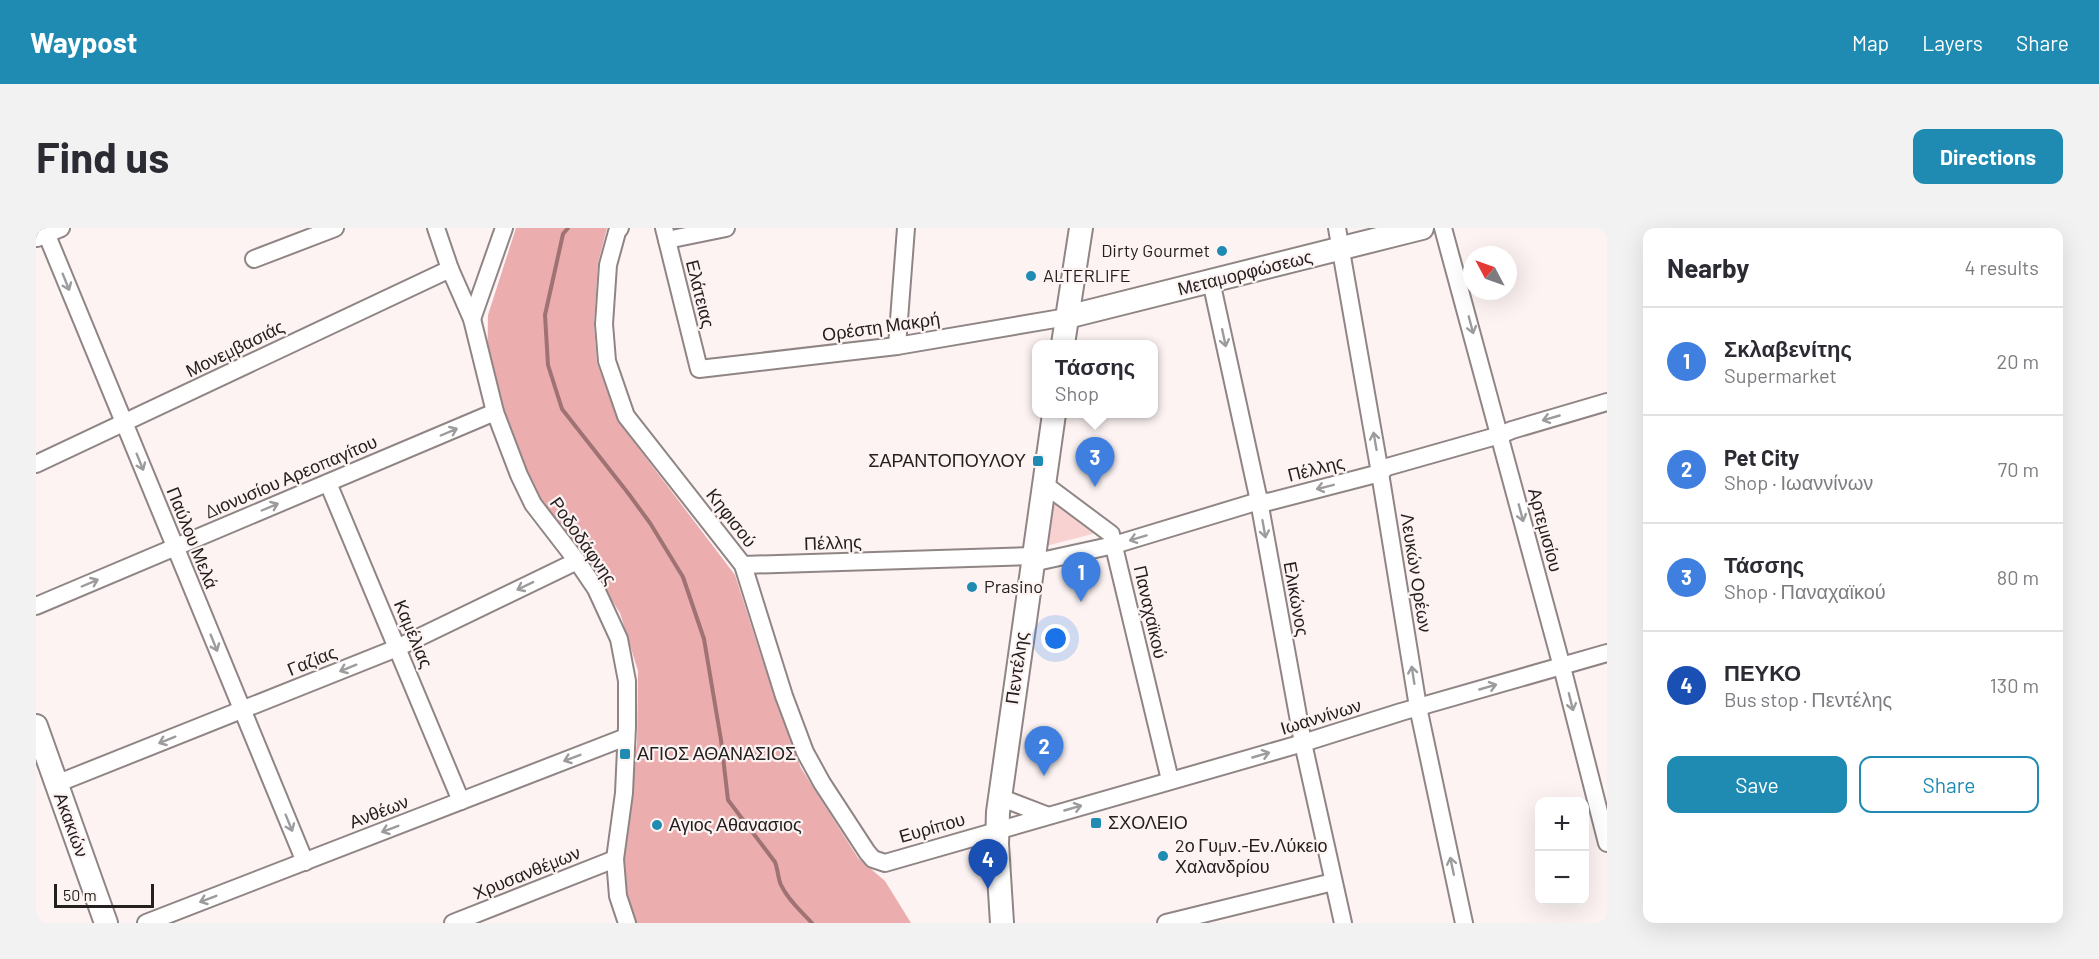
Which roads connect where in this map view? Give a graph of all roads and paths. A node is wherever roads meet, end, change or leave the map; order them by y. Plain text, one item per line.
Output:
1 (335, 228) edge
2 (436, 228) edge
3 (504, 228) edge
4 (620, 228) edge
5 (726, 228) edge
6 (906, 228) edge
7 (1081, 228) edge
8 (1422, 228) edge
9 (1443, 228) edge
10 (47, 232) edge
11 (665, 234) edge
12 (1339, 238) edge
13 (254, 260) dead end
14 (450, 269) junction
15 (1211, 281) junction
16 (1067, 317) junction
17 (472, 319) junction
18 (1064, 340) edge
19 (897, 345) junction
20 (699, 369) joint
21 (1607, 402) edge
22 (495, 412) junction
23 (1053, 418) edge
24 (124, 423) junction
25 (1500, 435) junction
26 (36, 464) edge
27 (1380, 473) junction
28 (328, 483) junction
29 (1044, 484) junction
30 (1259, 501) junction
31 (1114, 545) junction
32 (175, 547) junction
33 (1032, 559) junction
34 (578, 561) junction
35 (742, 565) junction
36 (36, 606) edge
37 (397, 648) junction
38 (1607, 653) edge
39 (1562, 666) junction
40 (1418, 707) junction
41 (242, 710) junction
42 (36, 726) edge
43 (626, 736) junction
44 (1303, 743) junction
45 (1170, 780) junction
46 (56, 784) junction
47 (999, 798) junction
48 (461, 801) junction
49 (1046, 815) junction
50 (997, 830) junction
51 (1607, 843) edge
52 (615, 859) junction
53 (304, 862) junction
54 (878, 862) joint
55 (1333, 882) junction
56 (1205, 918) edge
57 (106, 923) edge
58 (146, 923) edge
59 (453, 923) edge
60 (627, 923) edge
61 (1002, 923) edge
62 (1166, 923) edge
63 (1343, 923) edge
64 (1464, 923) edge

1 - 13 street
2 - 14 street, Ροδοδάφνης
3 - 17 street
4 - 35 street, Κηφισού
5 - 11 street
6 - 19 street
7 - 16 main road
8 - 12 main road, Μεταμορφώσεως
9 -> 25 street, Αρτεμισίου
10 -> 24 street, Παύλου Μελά
11 - 20 street, Ελάτειας
12 - 15 main road, Μεταμορφώσεως
27 -> 12 street, Λευκών Ορέων
14 - 17 street, Ροδοδάφνης
14 - 24 street, Μονεμβασιάς
15 - 16 main road, Μεταμορφώσεως
15 -> 30 street, Ελικώνος
16 - 18 main road
16 - 19 street, Ορέστη Μακρή
17 - 22 street, Ροδοδάφνης
19 - 20 street, Ορέστη Μακρή
21 -> 25 street, Πέλλης
28 -> 22 street, Διονυσίου Αρεοπαγίτου
22 - 34 street, Ροδοδάφνης
23 - 29 main road, Πεντέλης
24 - 26 street, Μονεμβασιάς
24 -> 32 street, Παύλου Μελά
25 - 27 street, Πέλλης
25 -> 39 street, Αρτεμισίου
27 -> 30 street, Πέλλης
40 -> 27 street, Λευκών Ορέων
32 -> 28 street, Διονυσίου Αρεοπαγίτου
28 - 37 street, Καμέλιας
29 - 31 street, Παναχαϊκού
29 - 33 main road, Πεντέλης
30 -> 31 street, Πέλλης
30 -> 44 street, Ελικώνος
31 - 33 street, Πέλλης
31 - 45 street, Παναχαϊκού
36 -> 32 street, Διονυσίου Αρεοπαγίτου
32 -> 41 street, Παύλου Μελά
33 - 35 street, Πέλλης
33 - 47 main road, Πεντέλης
34 -> 37 street, Γαζίας
34 - 43 street, Ροδοδάφνης
35 - 54 street, Κηφισού
37 -> 41 street, Γαζίας
37 - 48 street, Καμέλιας
38 - 39 street, Ιωαννίνων
40 -> 39 street, Ιωαννίνων
39 -> 51 street, Αρτεμισίου
40 - 44 street, Ιωαννίνων
64 -> 40 street, Λευκών Ορέων
41 -> 46 street, Γαζίας
41 -> 53 street, Παύλου Μελά
42 - 46 main road, Ακακιών
43 -> 48 street, Ανθέων
43 - 52 street, Ροδοδάφνης
45 -> 44 street, Ιωαννίνων
44 - 55 street, Ελικώνος
49 -> 45 street, Ιωαννίνων
46 - 57 main road, Ακακιών
47 - 49 street
47 - 50 main road, Πεντέλης
48 -> 53 street, Ανθέων
49 - 50 street, Ιωαννίνων
50 - 54 street, Ευρίπου
50 - 61 main road, Πεντέλης
52 - 59 street, Χρυσανθέμων
52 - 60 street, Ροδοδάφνης
53 -> 58 street, Ανθέων
55 - 56 street
55 - 63 street, Ελικώνος
56 - 62 street

